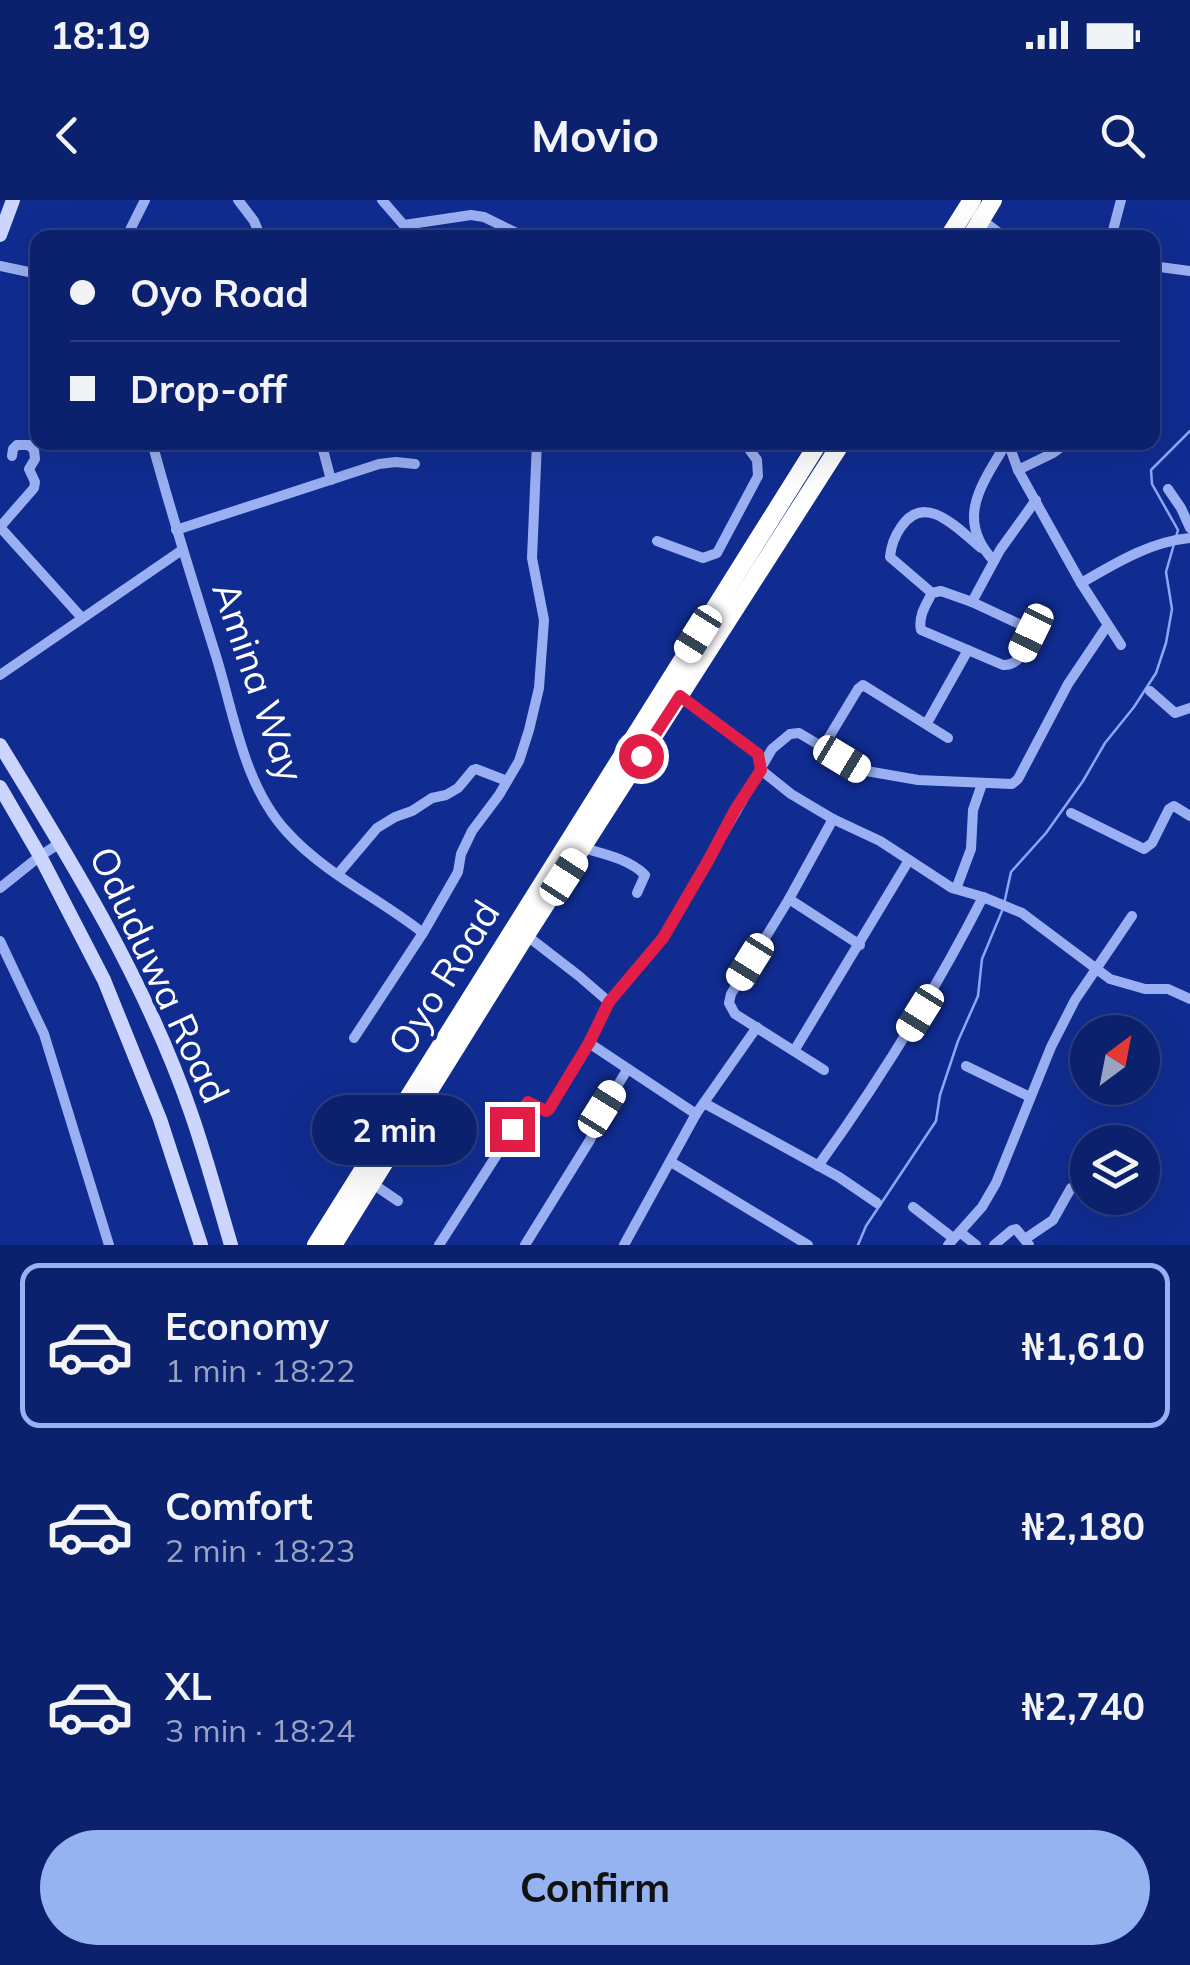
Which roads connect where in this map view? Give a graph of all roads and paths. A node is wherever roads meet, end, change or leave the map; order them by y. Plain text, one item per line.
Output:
1 (4, 200) edge
2 (13, 200) edge
3 (145, 200) edge
4 (238, 200) edge
5 (382, 200) edge
6 (992, 200) edge
7 (1121, 200) edge
8 (973, 209) edge
9 (0, 210) edge
10 (404, 225) junction
11 (129, 230) edge
12 (258, 230) edge
13 (408, 230) edge
14 (511, 230) edge
15 (955, 230) edge
16 (997, 230) edge
17 (1114, 230) edge
18 (0, 235) edge
19 (1160, 267) edge
20 (0, 269) edge
21 (1190, 272) edge
22 (30, 273) edge
23 (30, 447) edge
24 (34, 450) edge
25 (154, 450) edge
26 (323, 450) edge
27 (537, 450) edge
28 (750, 450) edge
29 (814, 450) edge
30 (837, 450) edge
31 (1002, 450) edge
32 (1010, 450) edge
33 (1058, 450) edge
34 (12, 456) dead end
35 (415, 464) dead end
36 (1018, 470) junction
37 (331, 480) junction
38 (1168, 489) dead end
39 (1036, 500) junction
40 (1190, 528) edge
41 (176, 530) junction
42 (1190, 538) edge
43 (657, 541) dead end
44 (981, 548) junction
45 (182, 550) junction
46 (994, 561) junction
47 (1081, 583) junction
48 (932, 593) junction
49 (972, 602) junction
50 (82, 618) junction
51 (1107, 626) junction
52 (1121, 646) dead end
53 (968, 650) junction
54 (0, 675) edge
55 (1150, 691) dead end
56 (680, 696) junction
57 (1190, 708) edge
58 (927, 723) junction
59 (948, 738) dead end
60 (0, 745) edge
61 (823, 747) junction
62 (761, 770) junction
63 (507, 781) junction
64 (982, 784) junction
65 (0, 787) edge
66 (1071, 812) dead end
67 (1190, 816) edge
68 (834, 819) junction
69 (60, 844) junction
70 (583, 848) junction
71 (40, 856) junction
72 (909, 860) junction
73 (338, 874) junction
74 (0, 888) edge
75 (956, 889) junction
76 (636, 894) dead end
77 (984, 897) junction
78 (790, 899) junction
79 (1132, 916) dead end
80 (422, 933) junction
81 (526, 936) junction
82 (0, 941) edge
83 (860, 945) junction
84 (1097, 970) junction
85 (1190, 999) edge
86 (609, 1002) junction
87 (461, 1026) junction
88 (757, 1027) junction
89 (354, 1038) dead end
90 (589, 1043) junction
91 (794, 1051) junction
92 (966, 1066) dead end
93 (627, 1070) junction
94 (824, 1070) dead end
95 (1030, 1097) junction
96 (704, 1103) junction
97 (696, 1114) junction
98 (671, 1162) junction
99 (818, 1166) junction
100 (373, 1184) junction
101 (1070, 1190) edge
102 (398, 1201) dead end
103 (877, 1202) dead end
104 (913, 1207) dead end
105 (226, 1226) junction
106 (954, 1238) edge
107 (200, 1239) edge
108 (1027, 1242) edge
109 (109, 1245) edge
110 (231, 1245) edge
111 (316, 1245) edge
112 (333, 1245) edge
113 (439, 1245) edge
114 (525, 1245) edge
115 (624, 1245) edge
116 (808, 1245) edge
117 (976, 1245) edge
118 (994, 1245) edge

1 - 9 street
2 - 18 street
3 - 11 street
4 - 12 street
5 - 10 street
6 - 8 highway
7 - 17 street
8 - 15 highway
8 - 16 street
10 - 13 street
10 - 14 street
19 - 21 street
20 - 22 street
23 - 34 street
24 - 50 street
25 - 41 street, Amina Way
26 - 37 street
27 - 63 street
28 - 43 street
29 - 87 highway, Oyo Road
30 - 56 highway, Oyo Road
31 - 44 street
32 - 36 street
33 - 36 street
35 - 37 street
36 - 39 street
37 - 41 street
38 - 40 street
39 - 46 street
39 - 47 street
41 - 45 street, Amina Way
42 - 47 street
44 - 46 street
44 - 48 street
45 - 50 street
45 - 73 street, Amina Way
46 - 49 street
47 - 51 street
48 - 49 street
48 - 53 street
49 - 53 street
50 - 54 street
51 - 52 street
51 - 64 street
53 - 58 street
55 - 57 street
56 - 62 street
56 - 70 highway, Oyo Road
58 - 59 street
58 - 61 street
60 - 69 street, Oduduwa Road
61 - 62 street
61 - 64 street
62 - 68 street
62 - 86 street
63 - 73 street
63 - 80 street
64 - 75 street
65 - 71 street, Oduduwa Road
66 - 67 street
68 - 72 street
68 - 78 street
69 - 71 street
69 - 105 street, Oduduwa Road
70 - 76 street
70 - 81 highway, Oyo Road
71 - 74 street
71 - 107 street, Oduduwa Road
72 - 75 street
72 - 83 street
73 - 80 street, Amina Way
75 - 77 street
77 - 84 street
77 - 99 street
78 - 83 street
78 - 88 street
79 - 84 street
80 - 89 street
81 - 86 street
81 - 87 highway, Oyo Road
82 - 109 street
83 - 91 street
84 - 85 street
84 - 95 street
86 - 90 street
87 - 100 highway, Oyo Road
87 - 111 highway, Oyo Road
88 - 91 street
88 - 96 street
90 - 93 street
90 - 113 street
91 - 94 street
92 - 95 street
93 - 97 street
93 - 114 street
95 - 106 street
96 - 97 street
96 - 99 street
97 - 98 street
98 - 115 street
98 - 116 street
99 - 103 street
100 - 102 street
100 - 112 highway, Oyo Road
101 - 108 street
104 - 106 street
105 - 107 street
105 - 110 street, Oduduwa Road
106 - 117 street
108 - 118 street

